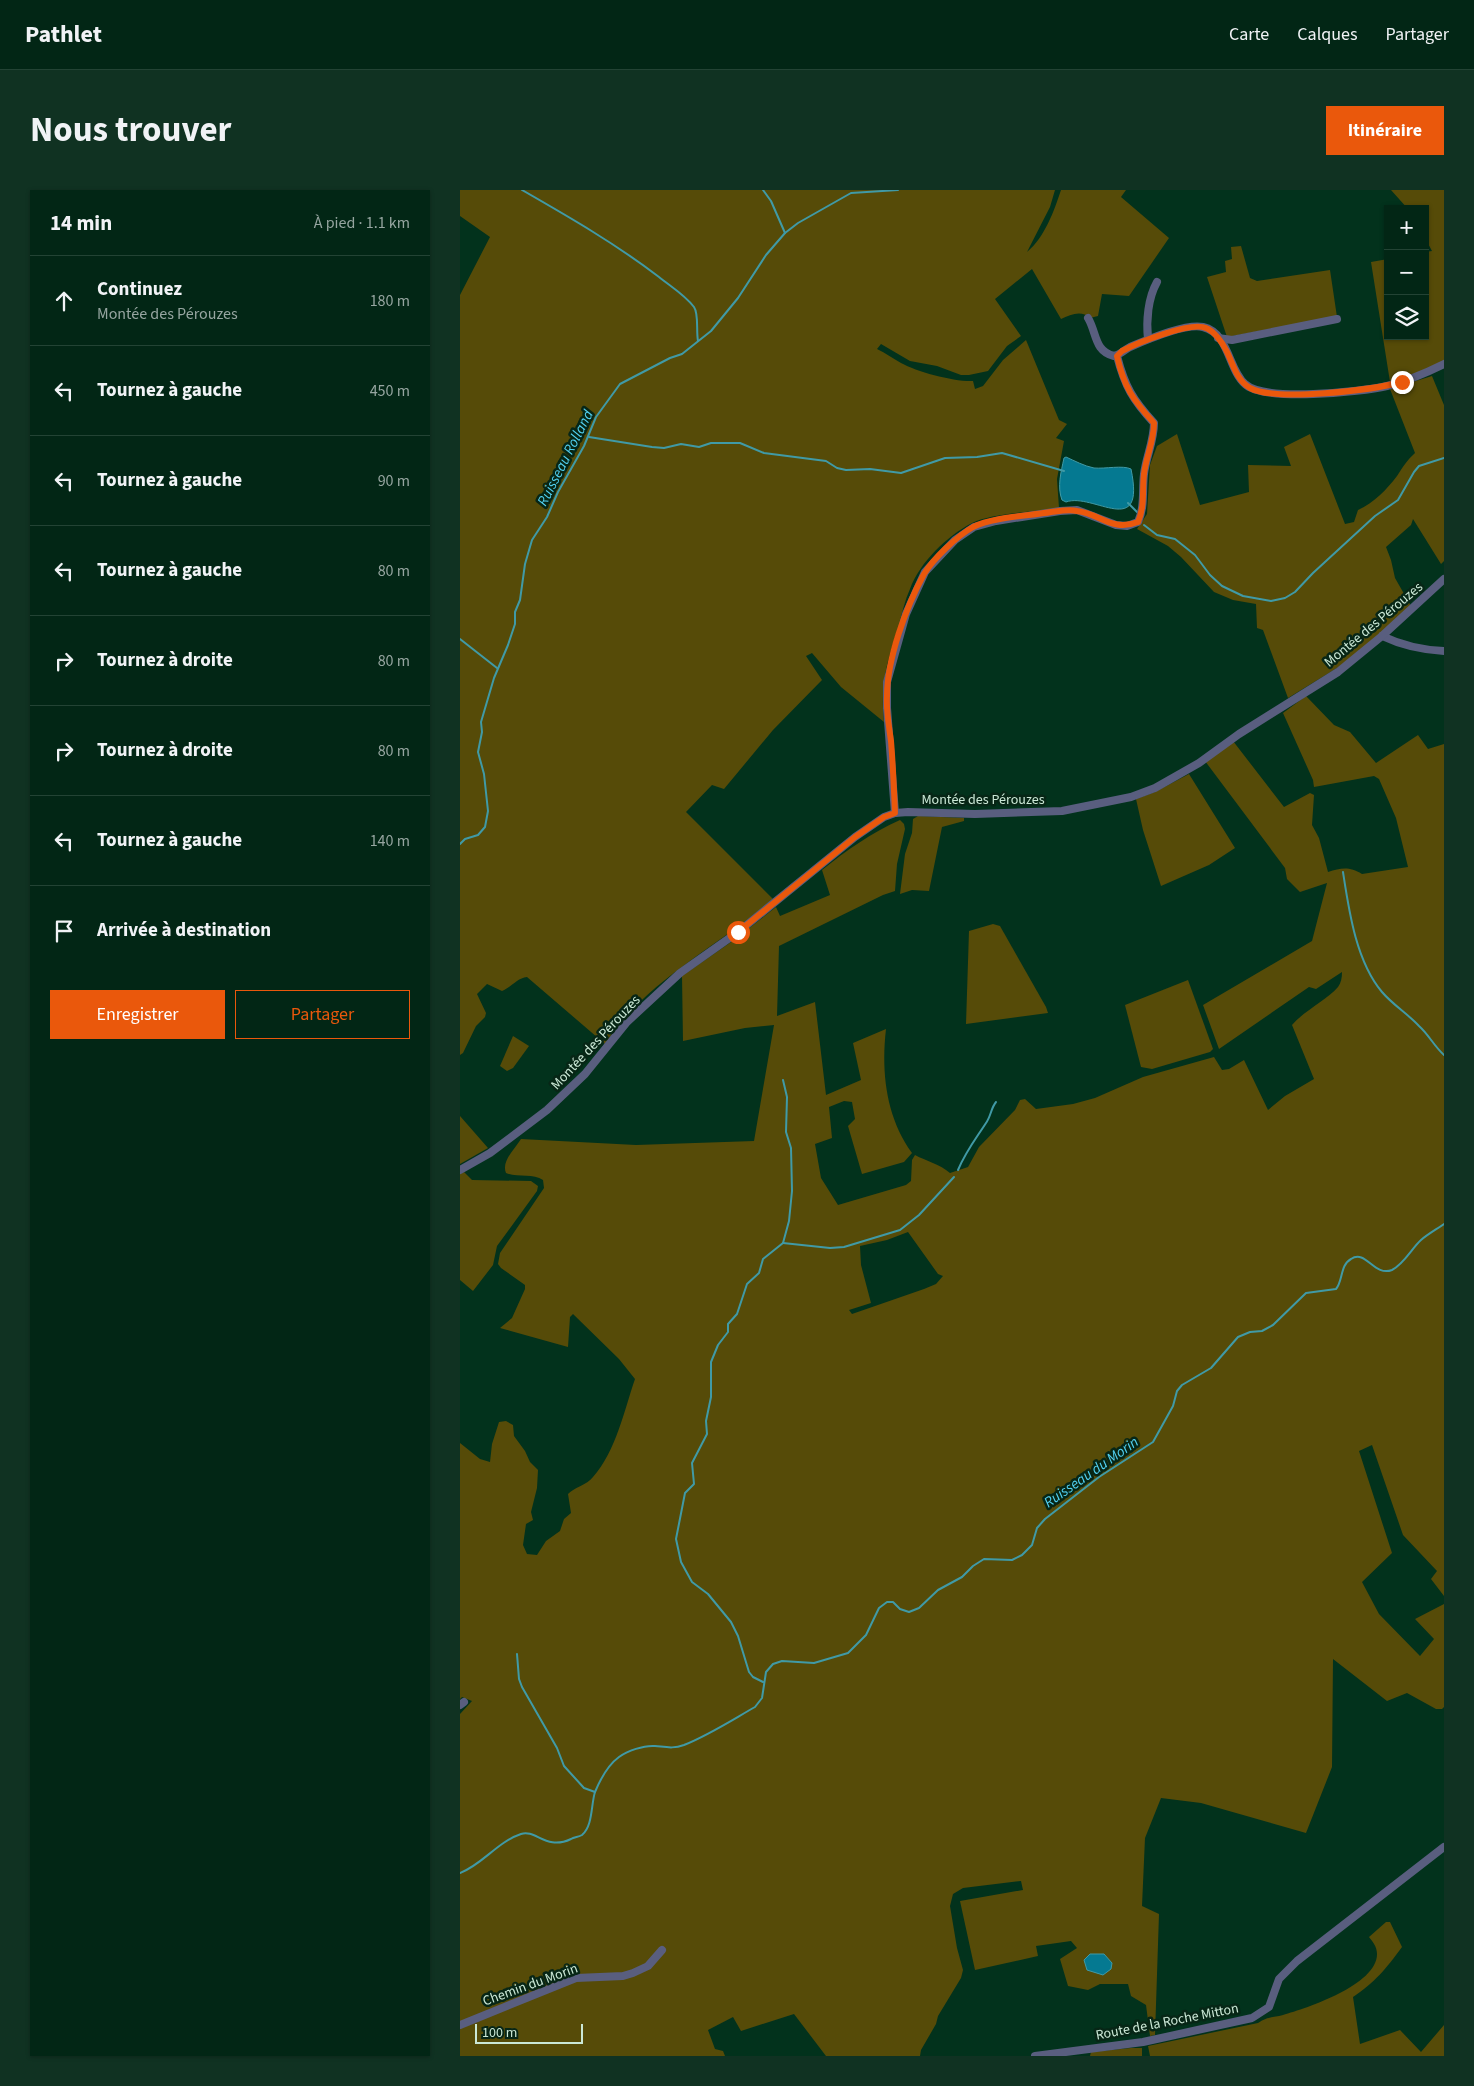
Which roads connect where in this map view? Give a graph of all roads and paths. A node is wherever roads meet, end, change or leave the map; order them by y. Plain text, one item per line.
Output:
1 (1157, 282) dead end
2 (1088, 318) dead end
3 (1337, 319) dead end
4 (1218, 338) junction
5 (1148, 339) junction
6 (1232, 340) junction
7 (1226, 349) junction
8 (1117, 356) junction
9 (1444, 364) edge
10 (1444, 579) edge
11 (1382, 636) junction
12 (1444, 651) edge
13 (895, 813) junction
14 (460, 1170) edge
15 (1444, 1847) edge
16 (662, 1950) dead end
17 (460, 2025) edge
18 (1035, 2056) edge

1 - 5 street
2 - 8 street
3 - 6 street
4 - 5 street
4 - 6 street
4 - 7 street
5 - 8 street
6 - 7 street
7 - 9 street
8 - 13 street
10 - 11 street, Montée des Pérouzes
11 - 12 street
11 - 13 street, Montée des Pérouzes
13 - 14 street, Montée des Pérouzes
15 - 18 street, Route de la Roche Mitton
16 - 17 street, Chemin du Morin

